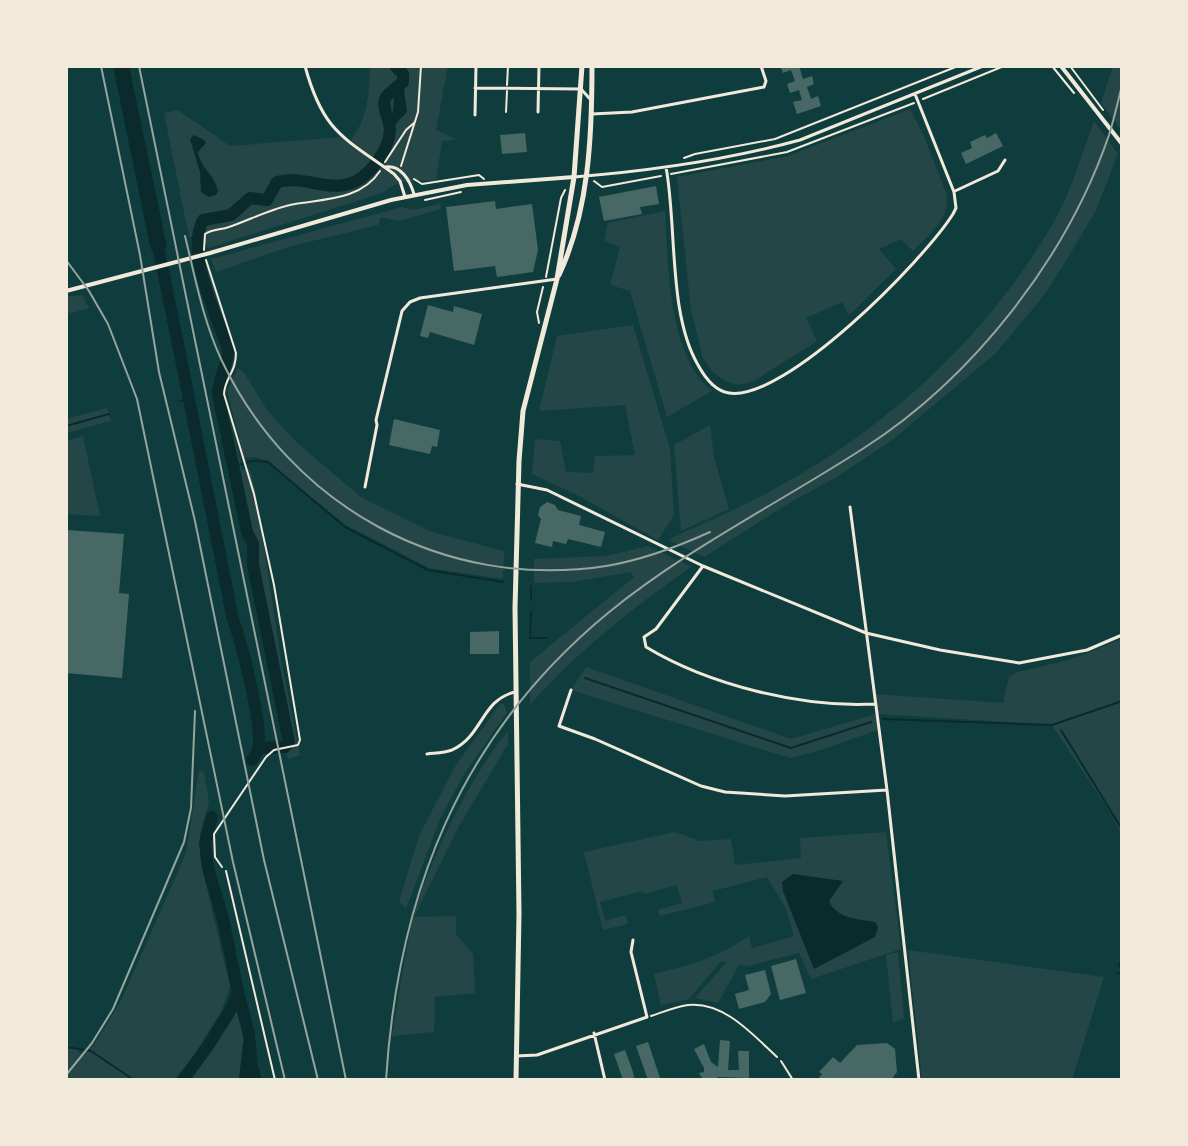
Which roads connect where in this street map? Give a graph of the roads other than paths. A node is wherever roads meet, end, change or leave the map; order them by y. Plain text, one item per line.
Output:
1 (305, 66) edge
2 (476, 66) edge
3 (539, 66) edge
4 (582, 66) edge
5 (592, 66) edge
6 (761, 66) edge
7 (983, 66) edge
8 (1061, 66) edge
9 (475, 88) junction
10 (538, 88) junction
11 (581, 89) junction
12 (915, 94) junction
13 (592, 102) junction
14 (538, 112) dead end
15 (591, 114) junction
16 (475, 115) dead end
17 (1122, 144) edge
18 (1005, 160) dead end
19 (385, 167) junction
20 (666, 167) junction
21 (587, 176) junction
22 (574, 177) junction
23 (954, 192) junction
24 (415, 195) junction
25 (405, 197) junction
26 (557, 279) junction
27 (66, 291) edge
28 (517, 484) junction
29 (365, 487) dead end
30 (850, 507) dead end
31 (703, 566) junction
32 (866, 633) junction
33 (1122, 635) edge
34 (571, 690) dead end
35 (515, 692) junction
36 (875, 704) junction
37 (427, 754) dead end
38 (887, 790) junction
39 (226, 871) road end
40 (633, 940) dead end
41 (594, 1033) junction
42 (516, 1056) junction
43 (781, 1061) road end
44 (275, 1080) edge
45 (516, 1080) edge
46 (605, 1080) edge
47 (793, 1080) edge
48 (919, 1080) edge

1 - 19 street
2 - 9 street
3 - 10 street
4 - 11 main road
5 - 13 main road
6 - 15 street
7 - 12 street
8 - 17 street
9 - 10 street
9 - 16 street
10 - 11 street
10 - 14 street
11 - 13 street
11 - 22 main road
12 - 20 street
12 - 23 street
13 - 15 main road
15 - 21 main road
18 - 23 street
19 - 24 street
19 - 25 street
20 - 21 street
20 - 23 street
21 - 22 street
21 - 26 main road
22 - 24 street
22 - 26 main road
24 - 25 street
25 - 27 street
26 - 28 main road
26 - 29 street
28 - 31 street
28 - 35 main road
30 - 32 street
31 - 32 street
31 - 36 street
32 - 33 street
32 - 36 street
34 - 38 street
35 - 37 street
35 - 42 main road
36 - 38 street
38 - 48 street
39 - 44 lane
40 - 41 street
41 - 42 street
41 - 46 street
42 - 45 main road
43 - 47 lane

